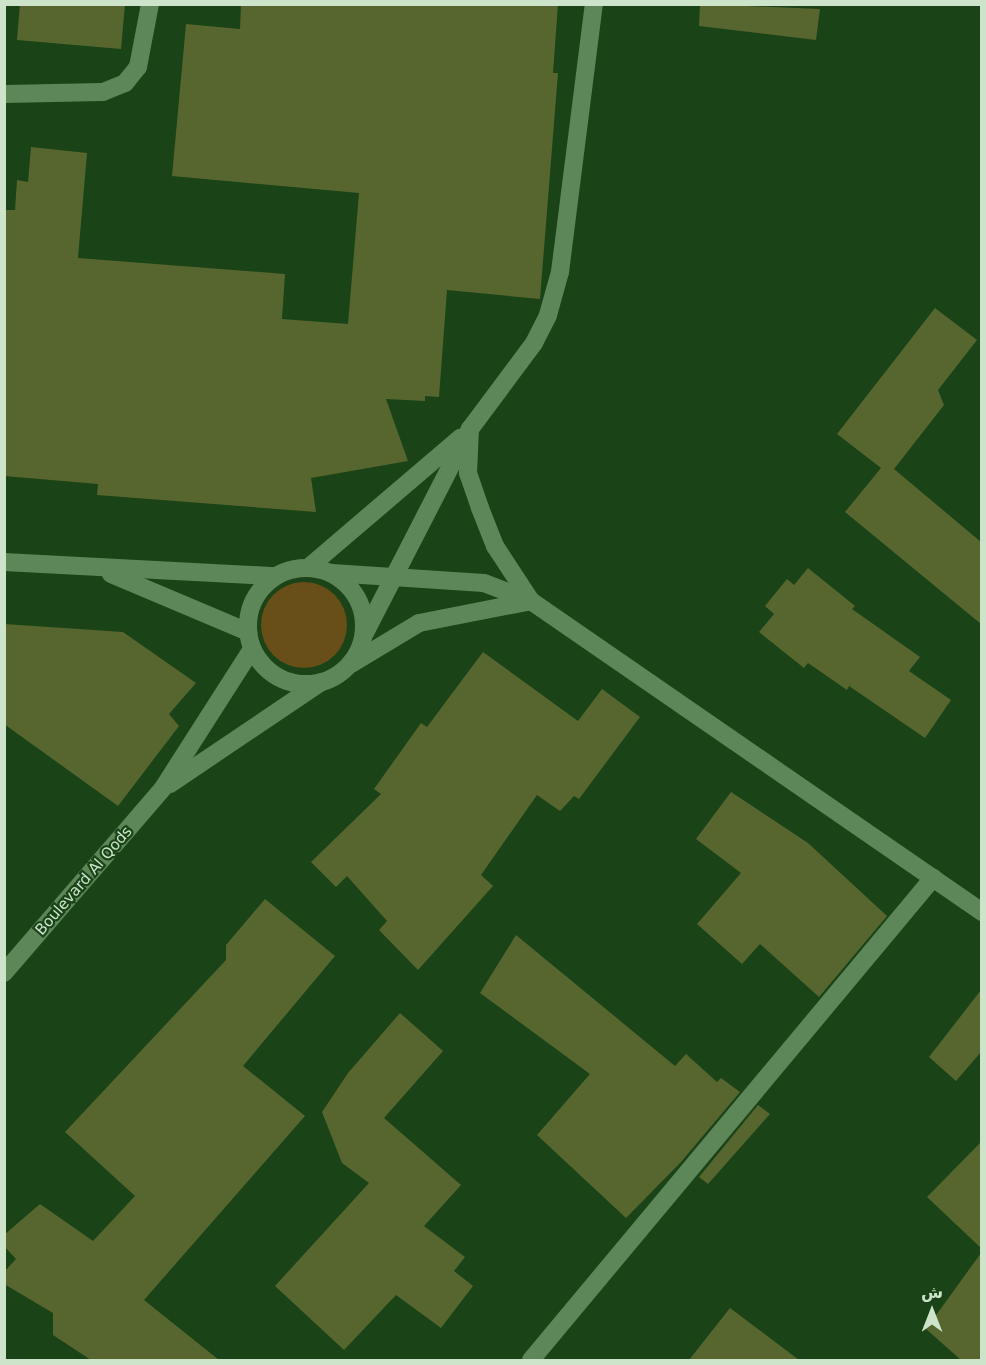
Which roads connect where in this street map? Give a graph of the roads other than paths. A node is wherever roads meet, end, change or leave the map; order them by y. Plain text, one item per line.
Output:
1 (150, 4) edge
2 (594, 4) edge
3 (4, 94) edge
4 (470, 429) junction
5 (4, 562) edge
6 (309, 567) junction
7 (101, 570) junction
8 (332, 573) junction
9 (394, 575) junction
10 (275, 576) junction
11 (531, 602) junction
12 (364, 635) junction
13 (250, 640) junction
14 (349, 665) junction
15 (321, 682) junction
16 (163, 788) junction
17 (933, 878) junction
18 (981, 912) edge
19 (4, 973) edge
20 (531, 1360) edge

1 - 3 street
2 - 4 street
4 - 6 street
4 - 9 street
4 - 11 street
5 - 7 street
6 - 8 street
6 - 10 street
7 - 10 street
7 - 13 street
8 - 9 street
8 - 12 street
9 - 11 street
9 - 12 street
10 - 13 street
11 - 14 street
11 - 17 street
12 - 14 street
13 - 15 street
13 - 16 street
14 - 15 street
15 - 16 street
16 - 19 street, Boulevard Al Qods
17 - 18 street
17 - 20 street

